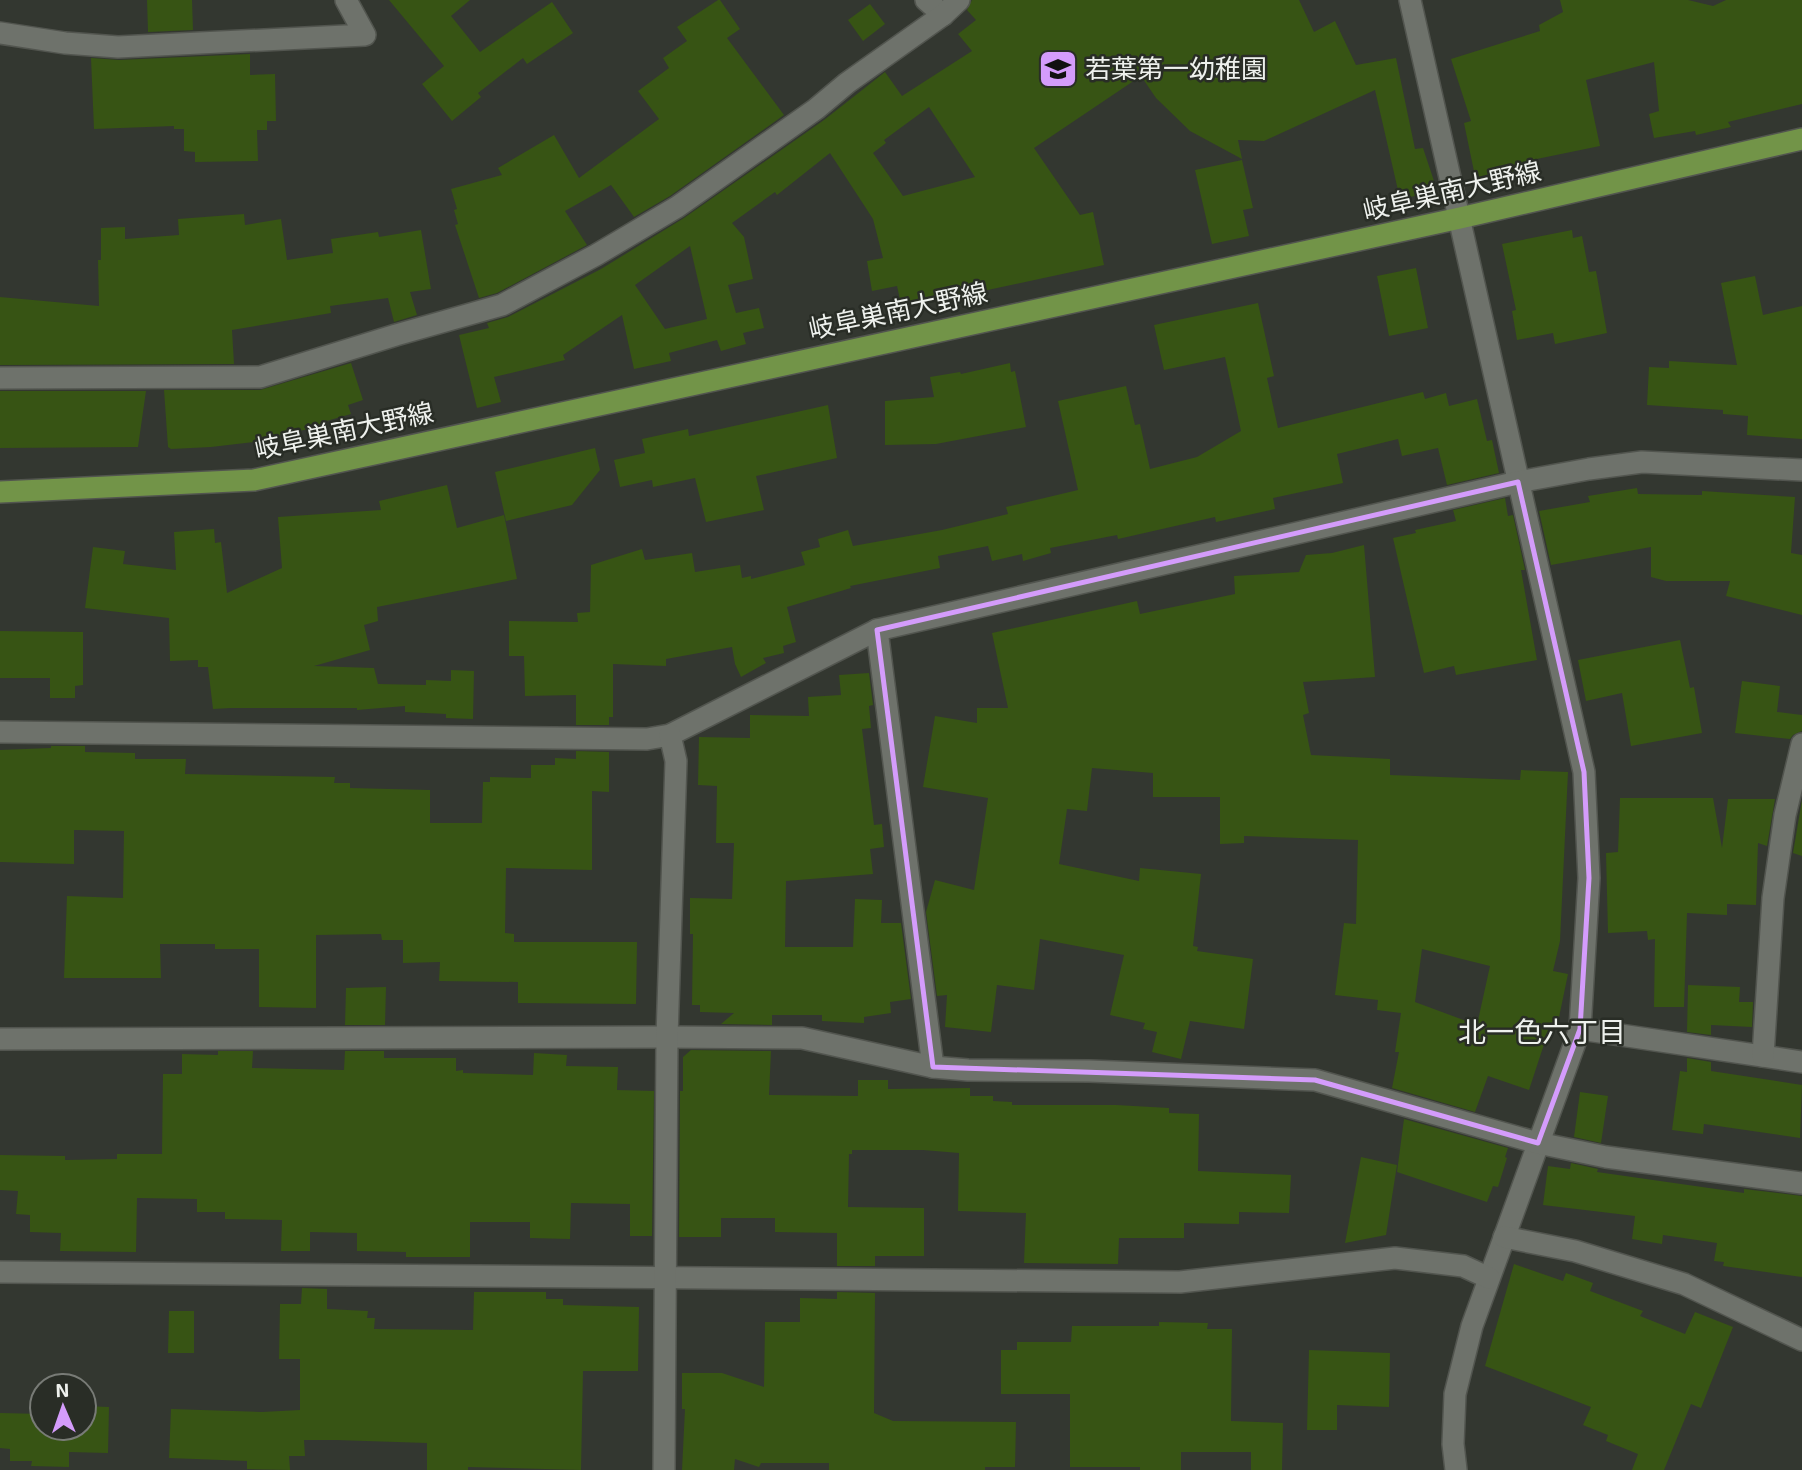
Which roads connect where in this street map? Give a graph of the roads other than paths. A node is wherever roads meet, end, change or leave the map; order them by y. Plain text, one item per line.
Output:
1 (346, 0) edge
2 (926, 0) edge
3 (960, 0) edge
4 (1410, 0) edge
5 (943, 15) junction
6 (0, 33) edge
7 (1802, 139) edge
8 (1460, 218) junction
9 (0, 378) edge
10 (1802, 470) edge
11 (1518, 482) junction
12 (0, 492) edge
13 (877, 630) junction
14 (0, 732) edge
15 (670, 735) junction
16 (1802, 744) edge
17 (1580, 1029) junction
18 (667, 1037) junction
19 (0, 1039) edge
20 (1763, 1056) junction
21 (1802, 1062) edge
22 (933, 1067) junction
23 (1538, 1143) junction
24 (1802, 1182) edge
25 (1504, 1237) junction
26 (0, 1272) edge
27 (666, 1278) junction
28 (1489, 1278) junction
29 (1802, 1340) edge
30 (664, 1470) edge
31 (1456, 1470) edge

1 - 6 street
2 - 5 street
3 - 5 street
4 - 8 street
5 - 9 street
7 - 8 main road, 岐阜巣南大野線
8 - 11 street
8 - 12 main road, 岐阜巣南大野線
10 - 11 street
11 - 13 street
11 - 17 street
13 - 15 street
13 - 22 street
14 - 15 street
15 - 18 street
16 - 20 street
17 - 20 street
17 - 23 street
18 - 19 street
18 - 22 street
18 - 27 street
20 - 21 street
22 - 23 street
23 - 24 street
23 - 25 street
25 - 28 street
25 - 29 street
26 - 27 street
27 - 28 street
27 - 30 street
28 - 31 street

